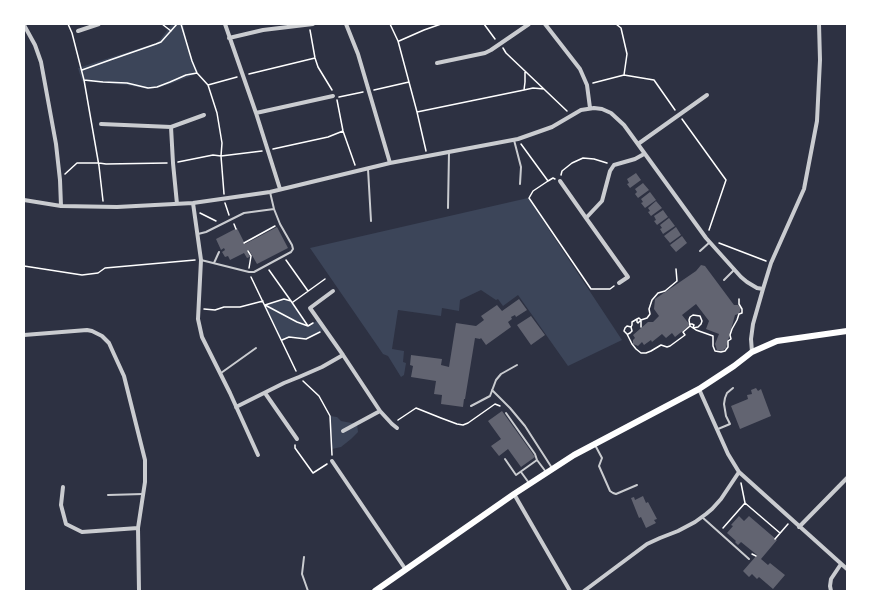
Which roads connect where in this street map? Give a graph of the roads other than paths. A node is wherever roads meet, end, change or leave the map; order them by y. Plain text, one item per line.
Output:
1 (98, 24) edge
2 (225, 24) edge
3 (313, 24) edge
4 (346, 24) edge
5 (529, 24) edge
6 (545, 24) edge
7 (819, 24) edge
8 (24, 25) edge
9 (78, 31) dead end
10 (229, 38) junction
11 (437, 63) dead end
12 (707, 95) dead end
13 (333, 96) road end
14 (590, 108) junction
15 (256, 113) junction
16 (204, 115) dead end
17 (101, 124) dead end
18 (170, 127) junction
19 (516, 140) junction
20 (638, 144) junction
21 (449, 152) junction
22 (644, 154) junction
23 (390, 163) junction
24 (368, 168) junction
25 (560, 182) road end
26 (520, 184) dead end
27 (280, 190) junction
28 (270, 192) junction
29 (24, 200) edge
30 (193, 202) junction
31 (177, 204) junction
32 (61, 206) junction
33 (448, 208) dead end
34 (274, 209) junction
35 (586, 218) junction
36 (371, 221) dead end
37 (198, 234) junction
38 (710, 242) junction
39 (700, 251) dead end
40 (219, 252) dead end
41 (201, 260) junction
42 (214, 264) junction
43 (734, 270) junction
44 (724, 280) dead end
45 (619, 283) road end
46 (763, 289) junction
47 (333, 290) dead end
48 (847, 331) edge
49 (24, 334) edge
50 (256, 348) dead end
51 (752, 352) junction
52 (344, 355) junction
53 (517, 365) dead end
54 (220, 374) junction
55 (733, 388) dead end
56 (699, 389) junction
57 (492, 390) junction
58 (265, 392) junction
59 (471, 406) dead end
60 (236, 407) junction
61 (380, 411) junction
62 (506, 413) dead end
63 (397, 428) dead end
64 (717, 430) junction
65 (342, 431) dead end
66 (297, 439) road end
67 (595, 444) junction
68 (258, 455) dead end
69 (505, 459) dead end
70 (537, 460) junction
71 (332, 461) road end
72 (552, 469) junction
73 (521, 471) junction
74 (739, 472) junction
75 (546, 473) junction
76 (847, 478) edge
77 (529, 484) junction
78 (636, 485) dead end
79 (62, 487) dead end
80 (143, 494) junction
81 (514, 494) junction
82 (108, 495) dead end
83 (702, 517) junction
84 (799, 527) junction
85 (138, 528) junction
86 (304, 557) dead end
87 (749, 559) dead end
88 (841, 564) junction
89 (847, 569) edge
90 (406, 570) junction
91 (139, 591) edge
92 (308, 591) edge
93 (375, 591) edge
94 (570, 591) edge
95 (584, 591) edge
96 (831, 591) edge

1 - 9 street
2 - 10 street
3 - 10 street
4 - 23 street
5 - 11 street
6 - 14 street
7 - 46 street
8 - 32 street
10 - 15 street
12 - 20 street
13 - 15 street
14 - 19 street
14 - 20 street
15 - 27 street
16 - 18 street
17 - 18 street
18 - 31 street
19 - 21 street
19 - 26 lane
20 - 22 street
21 - 23 street
21 - 33 lane
22 - 35 street
22 - 38 street
23 - 24 street
24 - 27 street
24 - 36 lane
25 - 35 street
27 - 28 street
28 - 30 street
28 - 34 lane
29 - 32 street
30 - 31 street
30 - 37 street
31 - 32 street
34 - 37 lane
34 - 42 lane
35 - 45 street
37 - 41 street
38 - 39 lane
38 - 43 street
40 - 42 lane
41 - 42 lane
41 - 54 street
43 - 44 lane
43 - 46 street
46 - 51 street
47 - 52 street
48 - 51 main road
49 - 80 street
50 - 54 lane
51 - 56 main road
52 - 58 street
52 - 61 street
53 - 57 lane
54 - 60 street
55 - 64 lane
56 - 64 street
56 - 67 main road
57 - 59 lane
57 - 72 lane
58 - 60 street
58 - 66 street
60 - 68 street
61 - 63 street
61 - 65 street
62 - 70 lane
64 - 74 street
67 - 72 main road
67 - 78 lane
69 - 73 lane
70 - 73 lane
70 - 75 lane
71 - 90 street
72 - 75 main road
73 - 77 lane
74 - 83 street
74 - 84 street
75 - 77 main road
76 - 84 street
77 - 81 main road
79 - 85 street
80 - 82 lane
80 - 85 street
81 - 90 main road
81 - 94 street
83 - 87 lane
83 - 95 street
84 - 88 street
85 - 91 street
86 - 92 lane
88 - 89 street
88 - 96 street
90 - 93 main road

